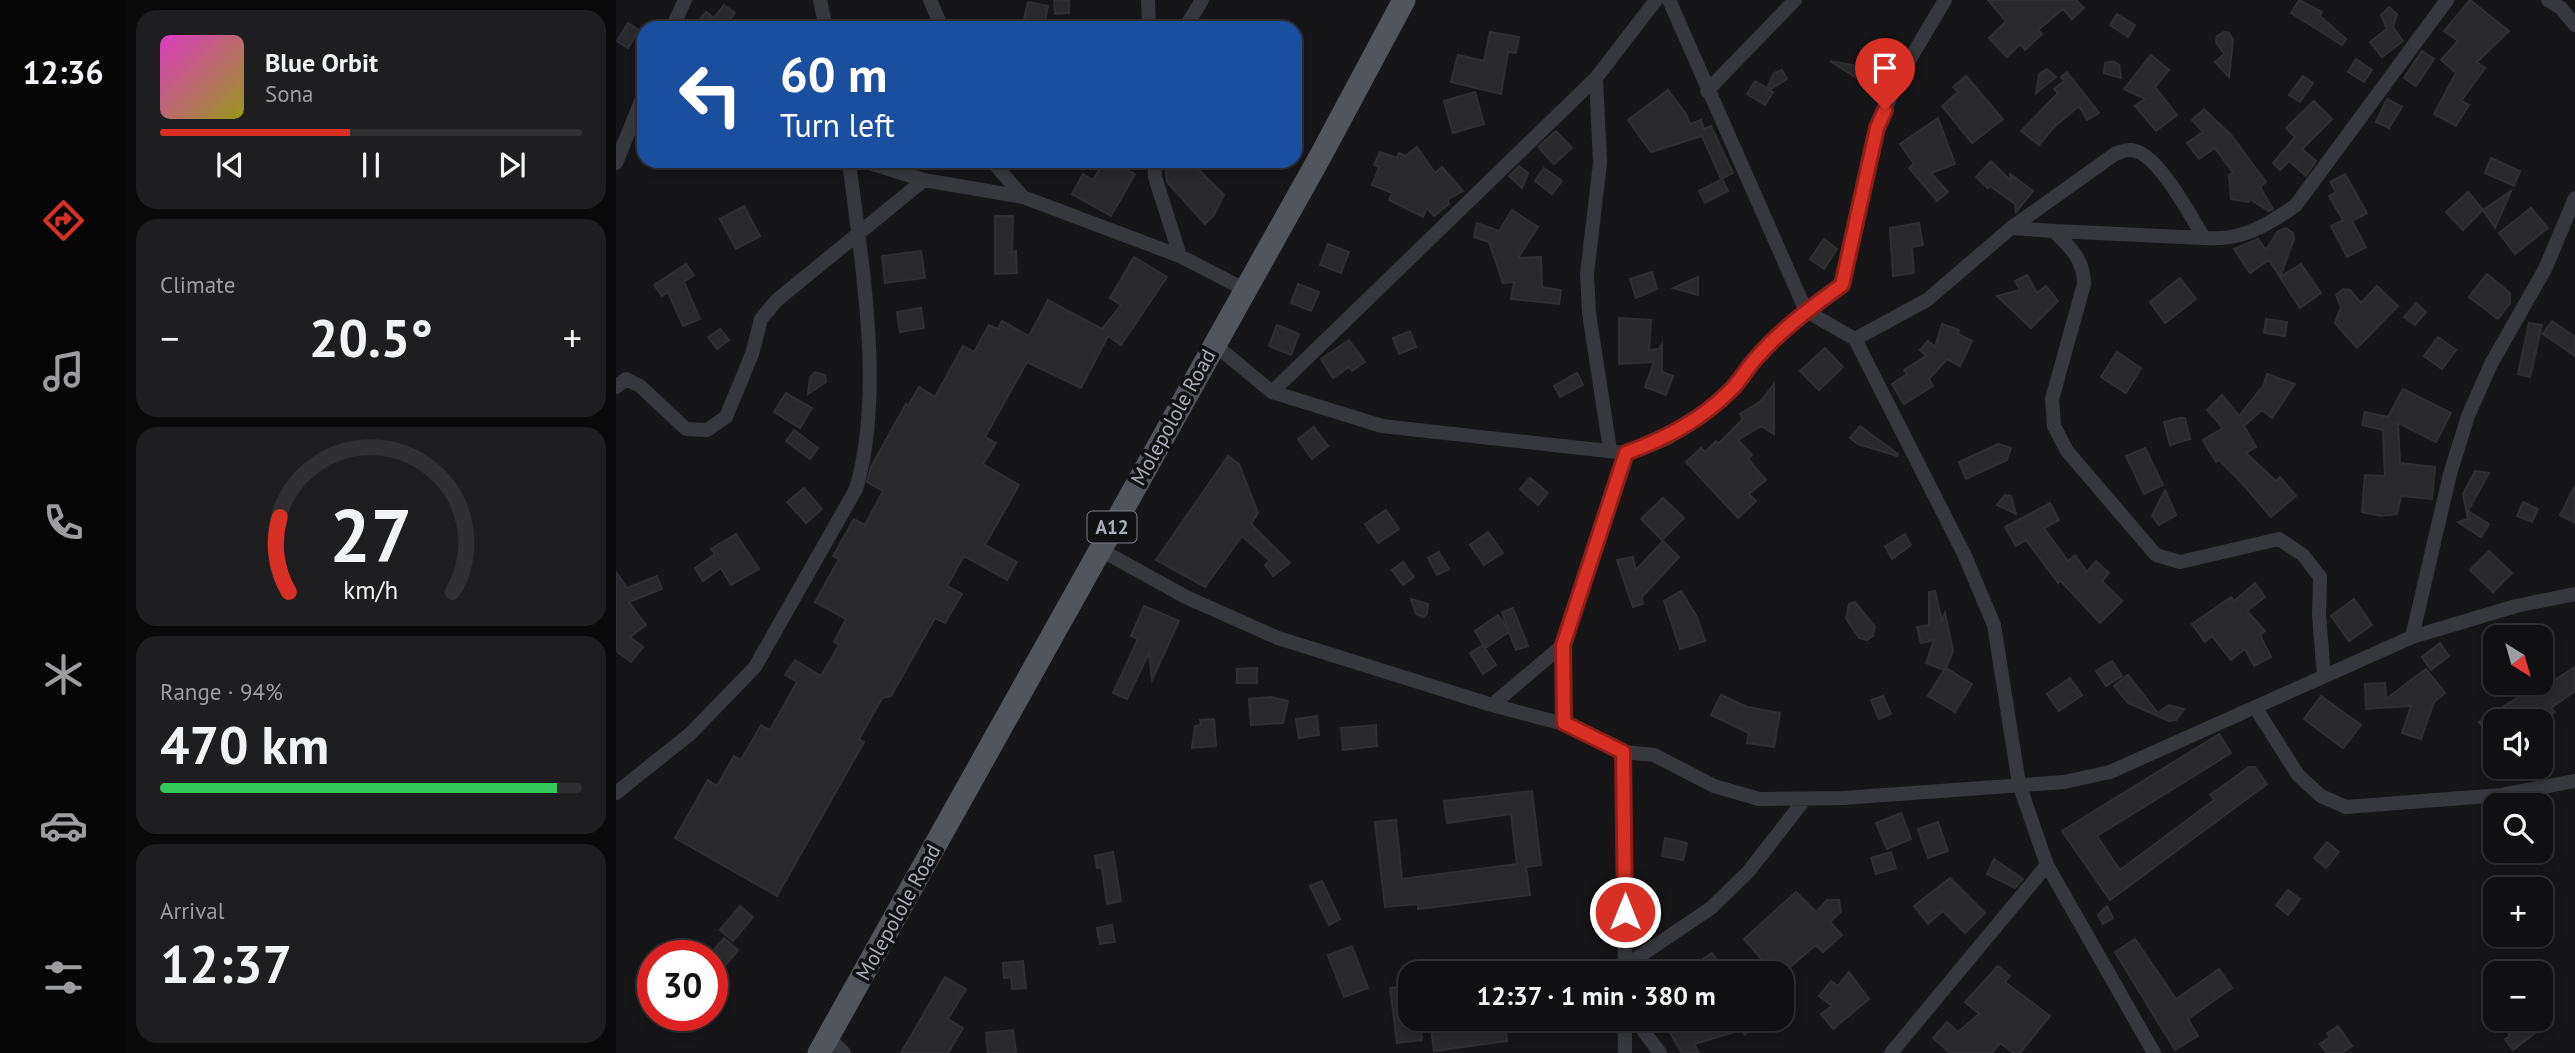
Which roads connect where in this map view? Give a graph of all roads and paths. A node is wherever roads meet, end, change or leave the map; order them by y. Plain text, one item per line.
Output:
1 (685, 0) edge
2 (820, 0) edge
3 (930, 0) edge
4 (1148, 0) edge
5 (1202, 0) edge
6 (1404, 0) edge
7 (1656, 0) edge
8 (1669, 0) edge
9 (1795, 0) edge
10 (1945, 0) edge
11 (2447, 0) edge
12 (2548, 0) edge
13 (676, 21) edge
14 (824, 21) edge
15 (939, 21) edge
16 (1149, 21) edge
17 (1189, 21) edge
18 (2575, 25) edge
19 (1595, 78) junction
20 (1707, 91) junction
21 (637, 109) edge
22 (617, 153) edge
23 (850, 168) edge
24 (885, 168) edge
25 (998, 168) edge
26 (1154, 168) edge
27 (924, 180) junction
28 (1023, 197) junction
29 (2575, 198) edge
30 (2011, 228) junction
31 (2054, 231) junction
32 (858, 237) junction
33 (2204, 238) junction
34 (1180, 256) junction
35 (1244, 289) junction
36 (1806, 311) junction
37 (1855, 339) junction
38 (1214, 344) junction
39 (616, 387) edge
40 (1272, 392) junction
41 (1610, 450) junction
42 (1626, 453) junction
43 (1099, 549) junction
44 (2575, 594) edge
45 (2413, 637) junction
46 (1563, 645) junction
47 (2324, 676) junction
48 (1492, 705) junction
49 (2255, 707) junction
50 (1564, 723) junction
51 (1623, 752) junction
52 (2575, 781) edge
53 (2019, 784) junction
54 (616, 793) edge
55 (1805, 799) junction
56 (2047, 865) junction
57 (1625, 961) edge
58 (1636, 961) edge
59 (1625, 1031) edge
60 (1644, 1031) edge
61 (830, 1048) edge
62 (1625, 1053) edge
63 (1660, 1053) edge
64 (1891, 1053) edge
65 (2154, 1053) edge

1 - 13 street
2 - 14 street
3 - 15 street
4 - 16 street
5 - 17 street
6 - 35 main road, Molepolole Road / A12
7 - 19 street
8 - 20 street
9 - 20 street
10 - 36 street
11 - 33 street
12 - 18 street
19 - 40 street
19 - 41 street
20 - 36 street
21 - 22 street
23 - 32 street
24 - 27 street
25 - 28 street
26 - 34 street
27 - 28 street
27 - 32 street
28 - 34 street
29 - 45 street
30 - 31 street
30 - 33 street
30 - 37 street
31 - 33 street
31 - 47 street
32 - 39 street
32 - 54 street
34 - 35 street
35 - 38 main road, Molepolole Road / A12
36 - 37 street
36 - 42 street
37 - 53 street
38 - 40 street
38 - 43 main road, Molepolole Road / A12
40 - 41 street
41 - 42 street
42 - 46 street
43 - 48 street
43 - 61 main road, Molepolole Road / A12
44 - 45 street
45 - 47 street
46 - 48 street
46 - 50 street
47 - 49 street
48 - 50 street
49 - 52 street
49 - 53 street
50 - 51 street
51 - 55 street
51 - 57 street
53 - 55 street
53 - 56 street
55 - 58 street
56 - 64 street
56 - 65 street
59 - 62 street
60 - 63 street

